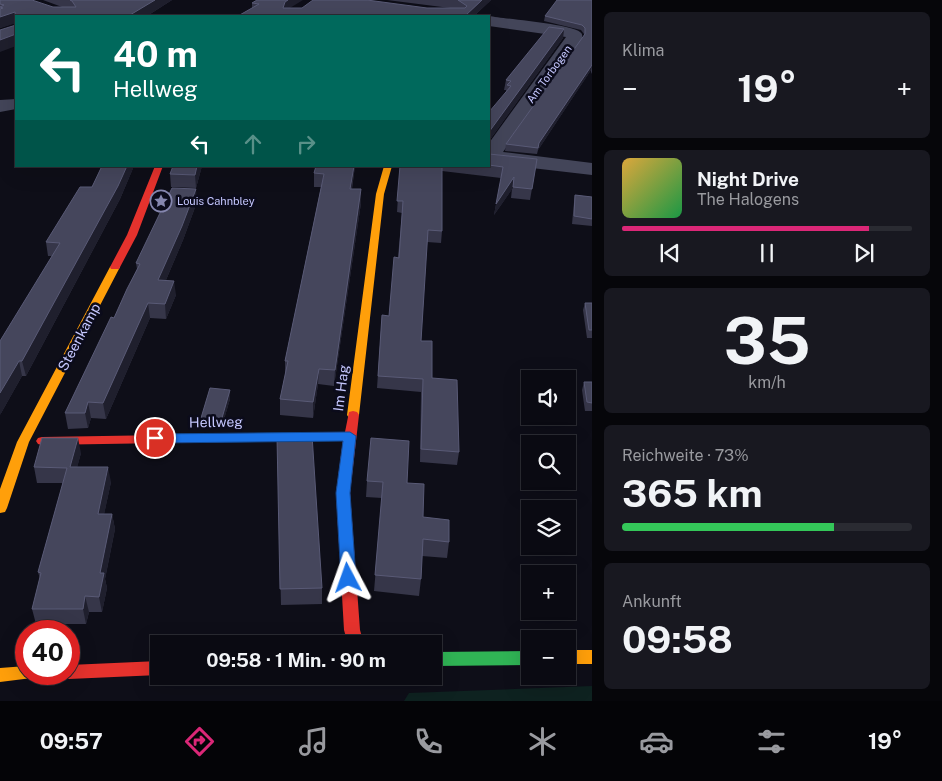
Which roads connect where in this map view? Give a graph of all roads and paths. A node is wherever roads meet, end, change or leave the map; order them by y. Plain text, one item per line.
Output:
1 (490, 21) edge
2 (15, 104) edge
3 (0, 106) edge
4 (490, 156) edge
5 (490, 157) edge
6 (159, 167) edge
7 (388, 167) edge
8 (592, 169) edge
9 (350, 436) junction
10 (23, 442) junction
11 (0, 508) edge
12 (353, 635) edge
13 (576, 657) edge
14 (592, 657) edge
15 (521, 658) edge
16 (442, 659) edge
17 (150, 668) edge
18 (80, 672) edge
19 (0, 674) edge
20 (15, 674) edge

1 - 4 street, Am Torbogen
2 - 3 street
5 - 8 street
6 - 10 street, Steenkamp
7 - 9 street, Im Hag
9 - 10 street, Hellweg
9 - 12 street, Im Hag
10 - 11 street, Steenkamp
13 - 14 street
15 - 16 street
17 - 18 street
19 - 20 street

